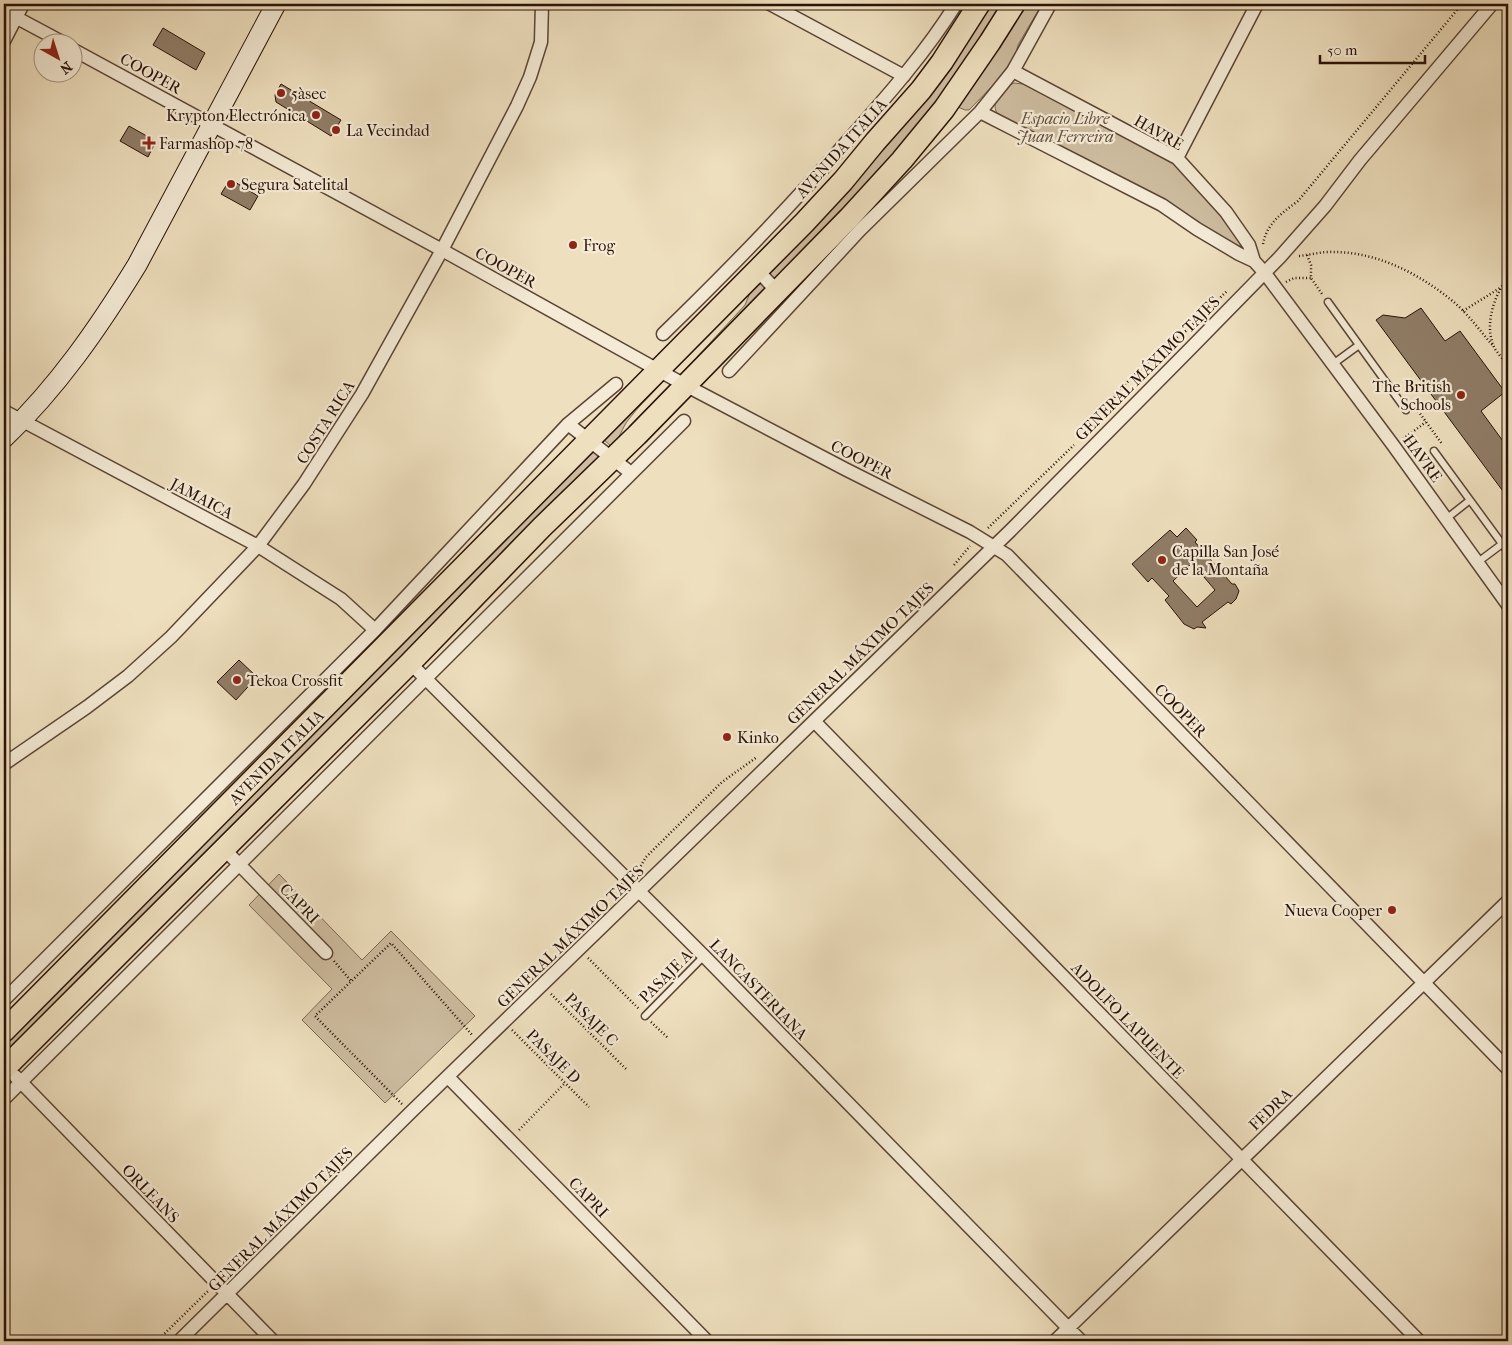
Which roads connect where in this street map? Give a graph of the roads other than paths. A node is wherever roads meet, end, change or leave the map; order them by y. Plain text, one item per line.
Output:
1 (23, 4) edge
2 (276, 4) edge
3 (542, 4) edge
4 (770, 4) edge
5 (956, 4) edge
6 (979, 4) edge
7 (1014, 4) edge
8 (1050, 4) edge
9 (1257, 4) edge
10 (1492, 4) edge
11 (4, 10) edge
12 (16, 17) junction
13 (44, 32) edge
14 (4, 41) edge
15 (82, 54) edge
16 (1013, 71) junction
17 (904, 76) junction
18 (980, 112) junction
19 (212, 125) junction
20 (1177, 158) junction
21 (887, 190) junction
22 (855, 224) junction
23 (442, 250) junction
24 (1254, 260) junction
25 (1264, 272) junction
26 (751, 276) junction
27 (722, 291) junction
28 (777, 291) junction
29 (1328, 302) road end
30 (756, 326) junction
31 (663, 334) dead end
32 (1359, 345) junction
33 (1333, 364) junction
34 (658, 370) junction
35 (729, 371) dead end
36 (616, 384) dead end
37 (685, 385) junction
38 (4, 410) edge
39 (1406, 410) road end
40 (22, 420) junction
41 (684, 420) dead end
42 (568, 424) junction
43 (636, 435) junction
44 (4, 438) edge
45 (589, 440) junction
46 (655, 449) junction
47 (1434, 451) road end
48 (612, 458) junction
49 (631, 473) junction
50 (572, 496) junction
51 (1470, 500) junction
52 (591, 513) junction
53 (1446, 519) junction
54 (542, 527) junction
55 (560, 543) junction
56 (1502, 544) junction
57 (258, 546) junction
58 (993, 546) junction
59 (1508, 552) edge
60 (1478, 562) junction
61 (1508, 605) edge
62 (375, 630) junction
63 (410, 663) junction
64 (426, 678) junction
65 (814, 721) junction
66 (4, 764) edge
67 (273, 799) junction
68 (288, 815) junction
69 (224, 849) junction
70 (239, 864) junction
71 (639, 890) junction
72 (1508, 901) edge
73 (326, 953) road end
74 (704, 956) junction
75 (1424, 983) junction
76 (4, 1000) edge
77 (645, 1016) road end
78 (4, 1031) edge
79 (1508, 1069) edge
80 (10, 1073) edge
81 (448, 1077) junction
82 (4, 1099) edge
83 (1241, 1159) junction
84 (226, 1293) junction
85 (1068, 1329) junction
86 (178, 1341) edge
87 (273, 1341) edge
88 (707, 1341) edge
89 (1055, 1341) edge
90 (1081, 1341) edge
91 (1419, 1341) edge

1 - 12 street
2 - 19 street
3 - 23 street, COSTA RICA
4 - 17 street
5 - 17 street, AVENIDA ITALIA
6 - 26 main road, AVENIDA ITALIA
7 - 21 main road, AVENIDA ITALIA
8 - 16 street, AVENIDA ITALIA
9 - 20 street
10 - 25 street, GENERAL MÁXIMO TAJES
11 - 12 street
12 - 13 street
12 - 14 street
15 - 19 street, COOPER
16 - 18 street, AVENIDA ITALIA
16 - 20 street, HAVRE
17 - 27 street, AVENIDA ITALIA
18 - 21 street, AVENIDA ITALIA
18 - 24 street, HAVRE
19 - 23 street, COOPER
19 - 40 street
20 - 24 street, HAVRE
21 - 22 main road, AVENIDA ITALIA
22 - 28 main road, AVENIDA ITALIA
22 - 30 street, AVENIDA ITALIA
23 - 34 street, COOPER
23 - 57 street, COSTA RICA
24 - 25 street, HAVRE
25 - 33 street, HAVRE
25 - 58 street, GENERAL MÁXIMO TAJES
26 - 27 main road, AVENIDA ITALIA
26 - 28 street
26 - 37 main road
27 - 31 street, AVENIDA ITALIA
27 - 34 main road, AVENIDA ITALIA
28 - 30 main road, AVENIDA ITALIA
29 - 32 lane
30 - 35 street, AVENIDA ITALIA
30 - 37 main road, AVENIDA ITALIA
32 - 33 lane
32 - 39 lane
33 - 53 street, HAVRE
34 - 37 street, COOPER
34 - 45 main road, AVENIDA ITALIA
34 - 48 main road
36 - 42 street, AVENIDA ITALIA
37 - 43 main road, AVENIDA ITALIA
37 - 58 street, COOPER
38 - 40 street, JAMAICA
40 - 44 street
40 - 57 street, JAMAICA
41 - 46 street, AVENIDA ITALIA
42 - 45 street
42 - 62 street, AVENIDA ITALIA
43 - 46 street
43 - 48 main road, AVENIDA ITALIA
45 - 48 street
45 - 78 main road, AVENIDA ITALIA
46 - 49 street, AVENIDA ITALIA
47 - 51 lane
48 - 49 street
48 - 50 main road, AVENIDA ITALIA
49 - 52 street, AVENIDA ITALIA
50 - 52 street
50 - 54 main road, AVENIDA ITALIA
51 - 53 lane
51 - 56 lane
52 - 55 street, AVENIDA ITALIA
53 - 60 street, HAVRE
54 - 55 street
54 - 63 main road, AVENIDA ITALIA
55 - 64 street, AVENIDA ITALIA
56 - 59 lane
56 - 60 lane
57 - 62 street, JAMAICA
57 - 66 street, COSTA RICA
58 - 65 street, GENERAL MÁXIMO TAJES
58 - 75 street, COOPER
60 - 61 street, HAVRE
62 - 76 street, AVENIDA ITALIA
63 - 64 street, LANCASTERIANA
63 - 67 main road, AVENIDA ITALIA
64 - 68 street, AVENIDA ITALIA
64 - 71 street, LANCASTERIANA
65 - 71 street, GENERAL MÁXIMO TAJES
65 - 83 street, ADOLFO LAPUENTE
67 - 68 street, AVENIDA ITALIA
67 - 69 main road, AVENIDA ITALIA
68 - 70 street, AVENIDA ITALIA
69 - 70 street, CAPRI
69 - 80 main road, AVENIDA ITALIA
70 - 73 street, CAPRI
70 - 80 street, AVENIDA ITALIA
71 - 74 street, LANCASTERIANA
71 - 81 street, GENERAL MÁXIMO TAJES
72 - 75 street, FEDRA
74 - 77 lane, PASAJE A
74 - 85 street, LANCASTERIANA
75 - 79 street, COOPER
75 - 83 street, FEDRA
80 - 82 street, AVENIDA ITALIA
80 - 84 street, ORLEANS
81 - 84 street, GENERAL MÁXIMO TAJES
81 - 88 street, CAPRI
83 - 85 street, FEDRA
83 - 91 street, ADOLFO LAPUENTE
84 - 86 street, GENERAL MÁXIMO TAJES
84 - 87 street, ORLEANS
85 - 89 street, FEDRA
85 - 90 street, LANCASTERIANA

